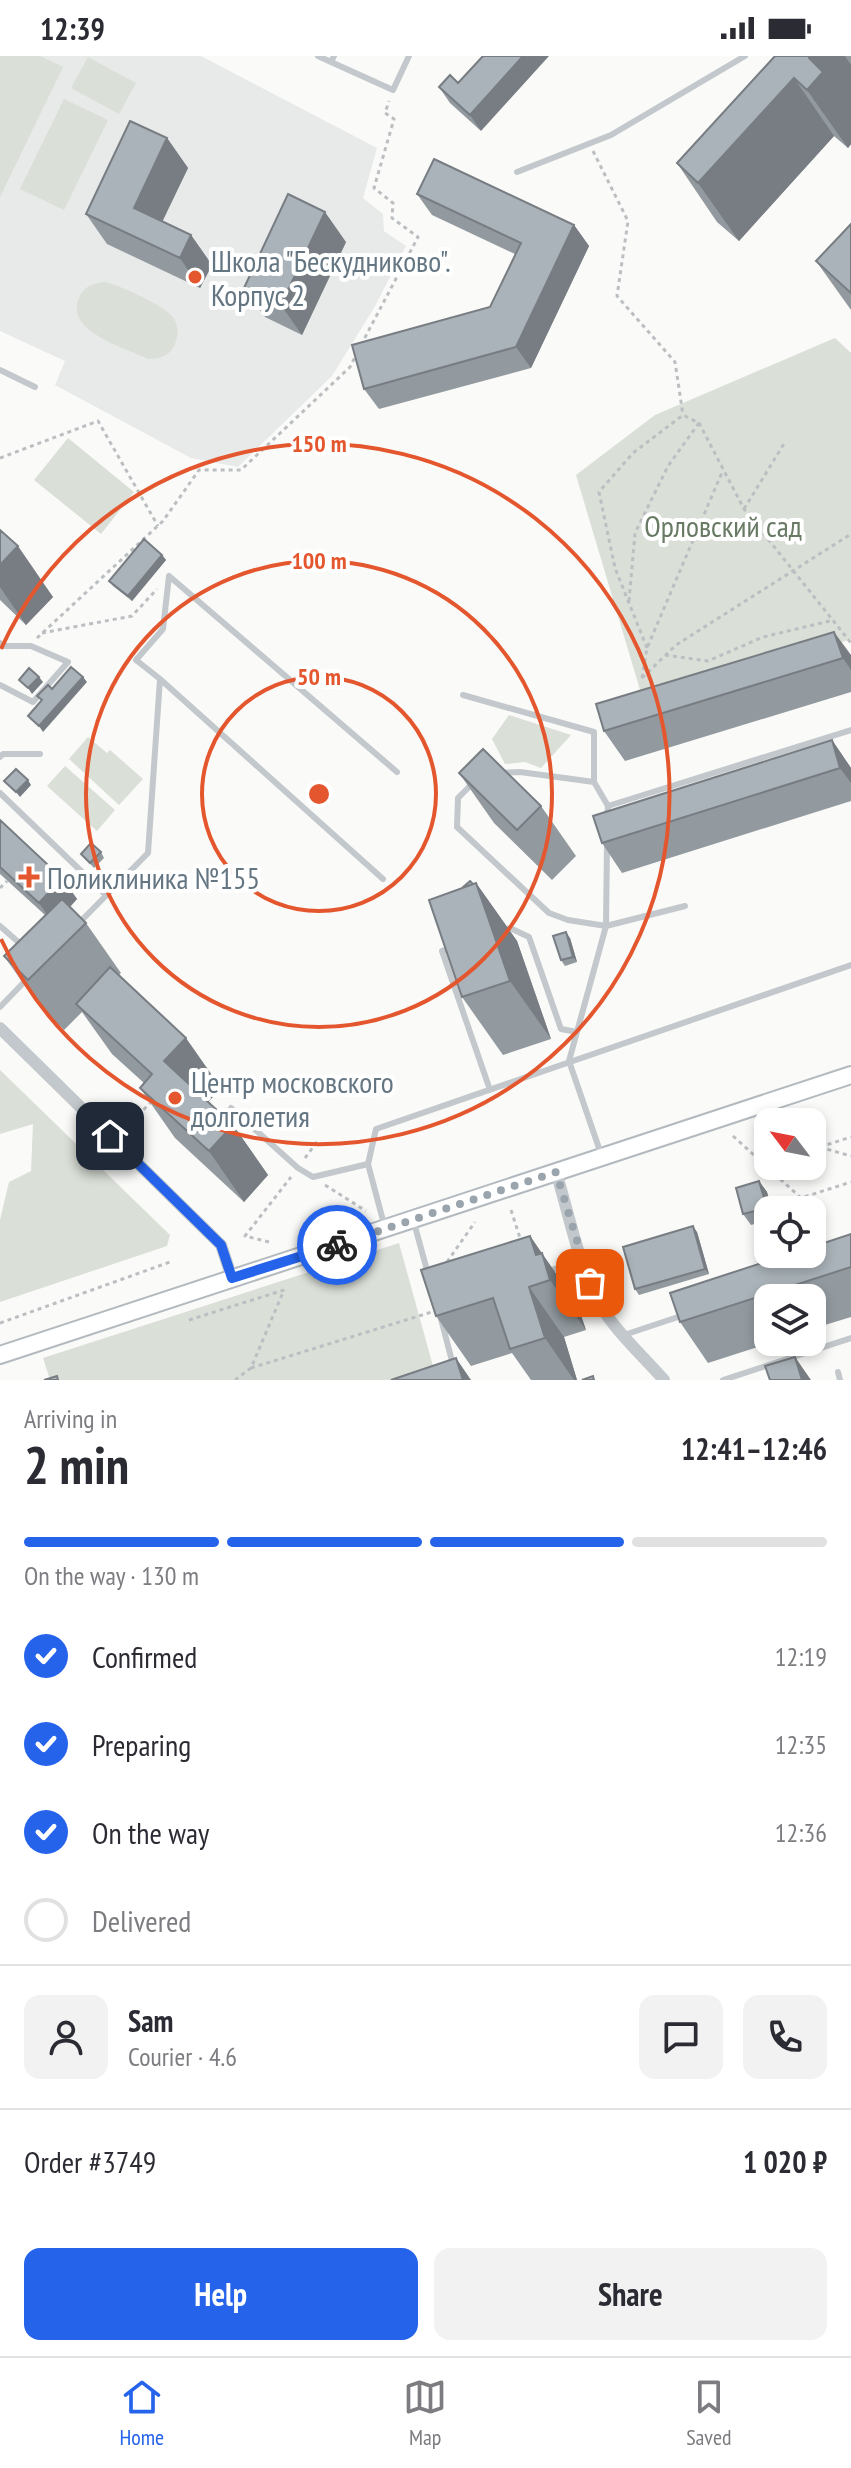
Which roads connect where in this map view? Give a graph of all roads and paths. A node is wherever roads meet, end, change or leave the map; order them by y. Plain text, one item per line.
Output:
1 (318, 56) edge
2 (409, 56) edge
3 (745, 56) edge
4 (333, 59) edge
5 (393, 90) junction
6 (590, 144) junction
7 (517, 172) dead end
8 (0, 370) edge
9 (35, 387) dead end
10 (683, 415) junction
11 (699, 423) junction
12 (785, 442) dead end
13 (0, 458) edge
14 (724, 468) junction
15 (744, 509) junction
16 (158, 526) junction
17 (851, 534) edge
18 (793, 571) junction
19 (169, 576) junction
20 (629, 603) junction
21 (834, 620) junction
22 (42, 633) junction
23 (0, 643) edge
24 (851, 643) edge
25 (31, 646) junction
26 (647, 648) junction
27 (665, 655) junction
28 (160, 679) junction
29 (0, 685) edge
30 (463, 695) dead end
31 (851, 730) edge
32 (40, 754) dead end
33 (0, 757) edge
34 (397, 772) dead end
35 (482, 773) edge
36 (495, 773) edge
37 (594, 782) junction
38 (0, 793) edge
39 (608, 806) junction
40 (607, 821) edge
41 (607, 836) edge
42 (383, 879) dead end
43 (7, 881) edge
44 (0, 888) edge
45 (106, 895) junction
46 (685, 906) dead end
47 (0, 926) edge
48 (606, 926) junction
49 (74, 929) edge
50 (497, 933) edge
51 (456, 947) edge
52 (30, 953) edge
53 (851, 965) edge
54 (31, 974) edge
55 (0, 1007) edge
56 (0, 1028) edge
57 (577, 1032) junction
58 (569, 1061) junction
59 (851, 1075) edge
60 (490, 1090) junction
61 (157, 1096) edge
62 (231, 1108) dead end
63 (127, 1127) dead end
64 (733, 1136) dead end
65 (851, 1137) edge
66 (319, 1139) dead end
67 (826, 1145) edge
68 (826, 1149) edge
69 (601, 1156) junction
70 (851, 1156) edge
71 (368, 1164) junction
72 (298, 1168) junction
73 (556, 1172) junction
74 (313, 1177) junction
75 (851, 1182) edge
76 (511, 1210) dead end
77 (366, 1211) dead end
78 (413, 1219) junction
79 (475, 1222) dead end
80 (385, 1229) junction
81 (269, 1242) dead end
82 (524, 1250) edge
83 (583, 1260) junction
84 (170, 1262) dead end
85 (545, 1272) edge
86 (232, 1278) junction
87 (432, 1285) joint
88 (438, 1310) joint
89 (699, 1310) edge
90 (189, 1320) dead end
91 (0, 1323) edge
92 (624, 1335) junction
93 (851, 1338) edge
94 (0, 1355) edge
95 (251, 1368) junction
96 (235, 1380) edge
97 (457, 1380) edge
98 (664, 1380) edge
99 (723, 1380) edge

1 - 4 lane
2 - 5 lane
3 - 6 lane
4 - 5 lane
5 - 16 path
6 - 7 lane
6 - 10 path
8 - 9 lane
10 - 11 path
10 - 20 path
11 - 14 path
11 - 20 path
12 - 15 path
13 - 16 path
14 - 15 path
14 - 26 path
15 - 18 path
16 - 22 path
17 - 18 path
18 - 21 path
18 - 27 path
19 - 22 path
19 - 28 lane
19 - 34 lane
20 - 26 path
21 - 24 path
21 - 27 path
22 - 25 path
23 - 25 lane
25 - 29 lane
26 - 27 path
28 - 42 lane
28 - 45 lane
30 - 37 lane
31 - 39 lane
32 - 33 lane
35 - 48 lane
36 - 37 lane
37 - 39 lane
38 - 45 lane
39 - 40 lane
41 - 48 lane
43 - 44 path
45 - 49 lane
46 - 48 lane
47 - 52 lane
48 - 57 lane
50 - 57 lane
51 - 60 lane
53 - 58 lane
54 - 55 lane
56 - 86 street
57 - 58 lane
58 - 60 lane
58 - 69 lane
59 - 69 main road
60 - 71 lane
61 - 63 path
62 - 72 lane
64 - 75 path
65 - 67 path
66 - 72 path
68 - 70 path
69 - 73 main road
71 - 74 lane
71 - 80 lane
72 - 74 lane
72 - 81 path
73 - 78 main road
73 - 83 street
74 - 77 path
76 - 82 path
78 - 80 main road
78 - 87 lane
79 - 87 path
80 - 86 main road
83 - 85 lane
83 - 92 street
84 - 91 path
86 - 94 main road
88 - 95 path
88 - 97 lane
89 - 92 lane
90 - 95 path
92 - 98 street
93 - 99 lane
95 - 96 path

